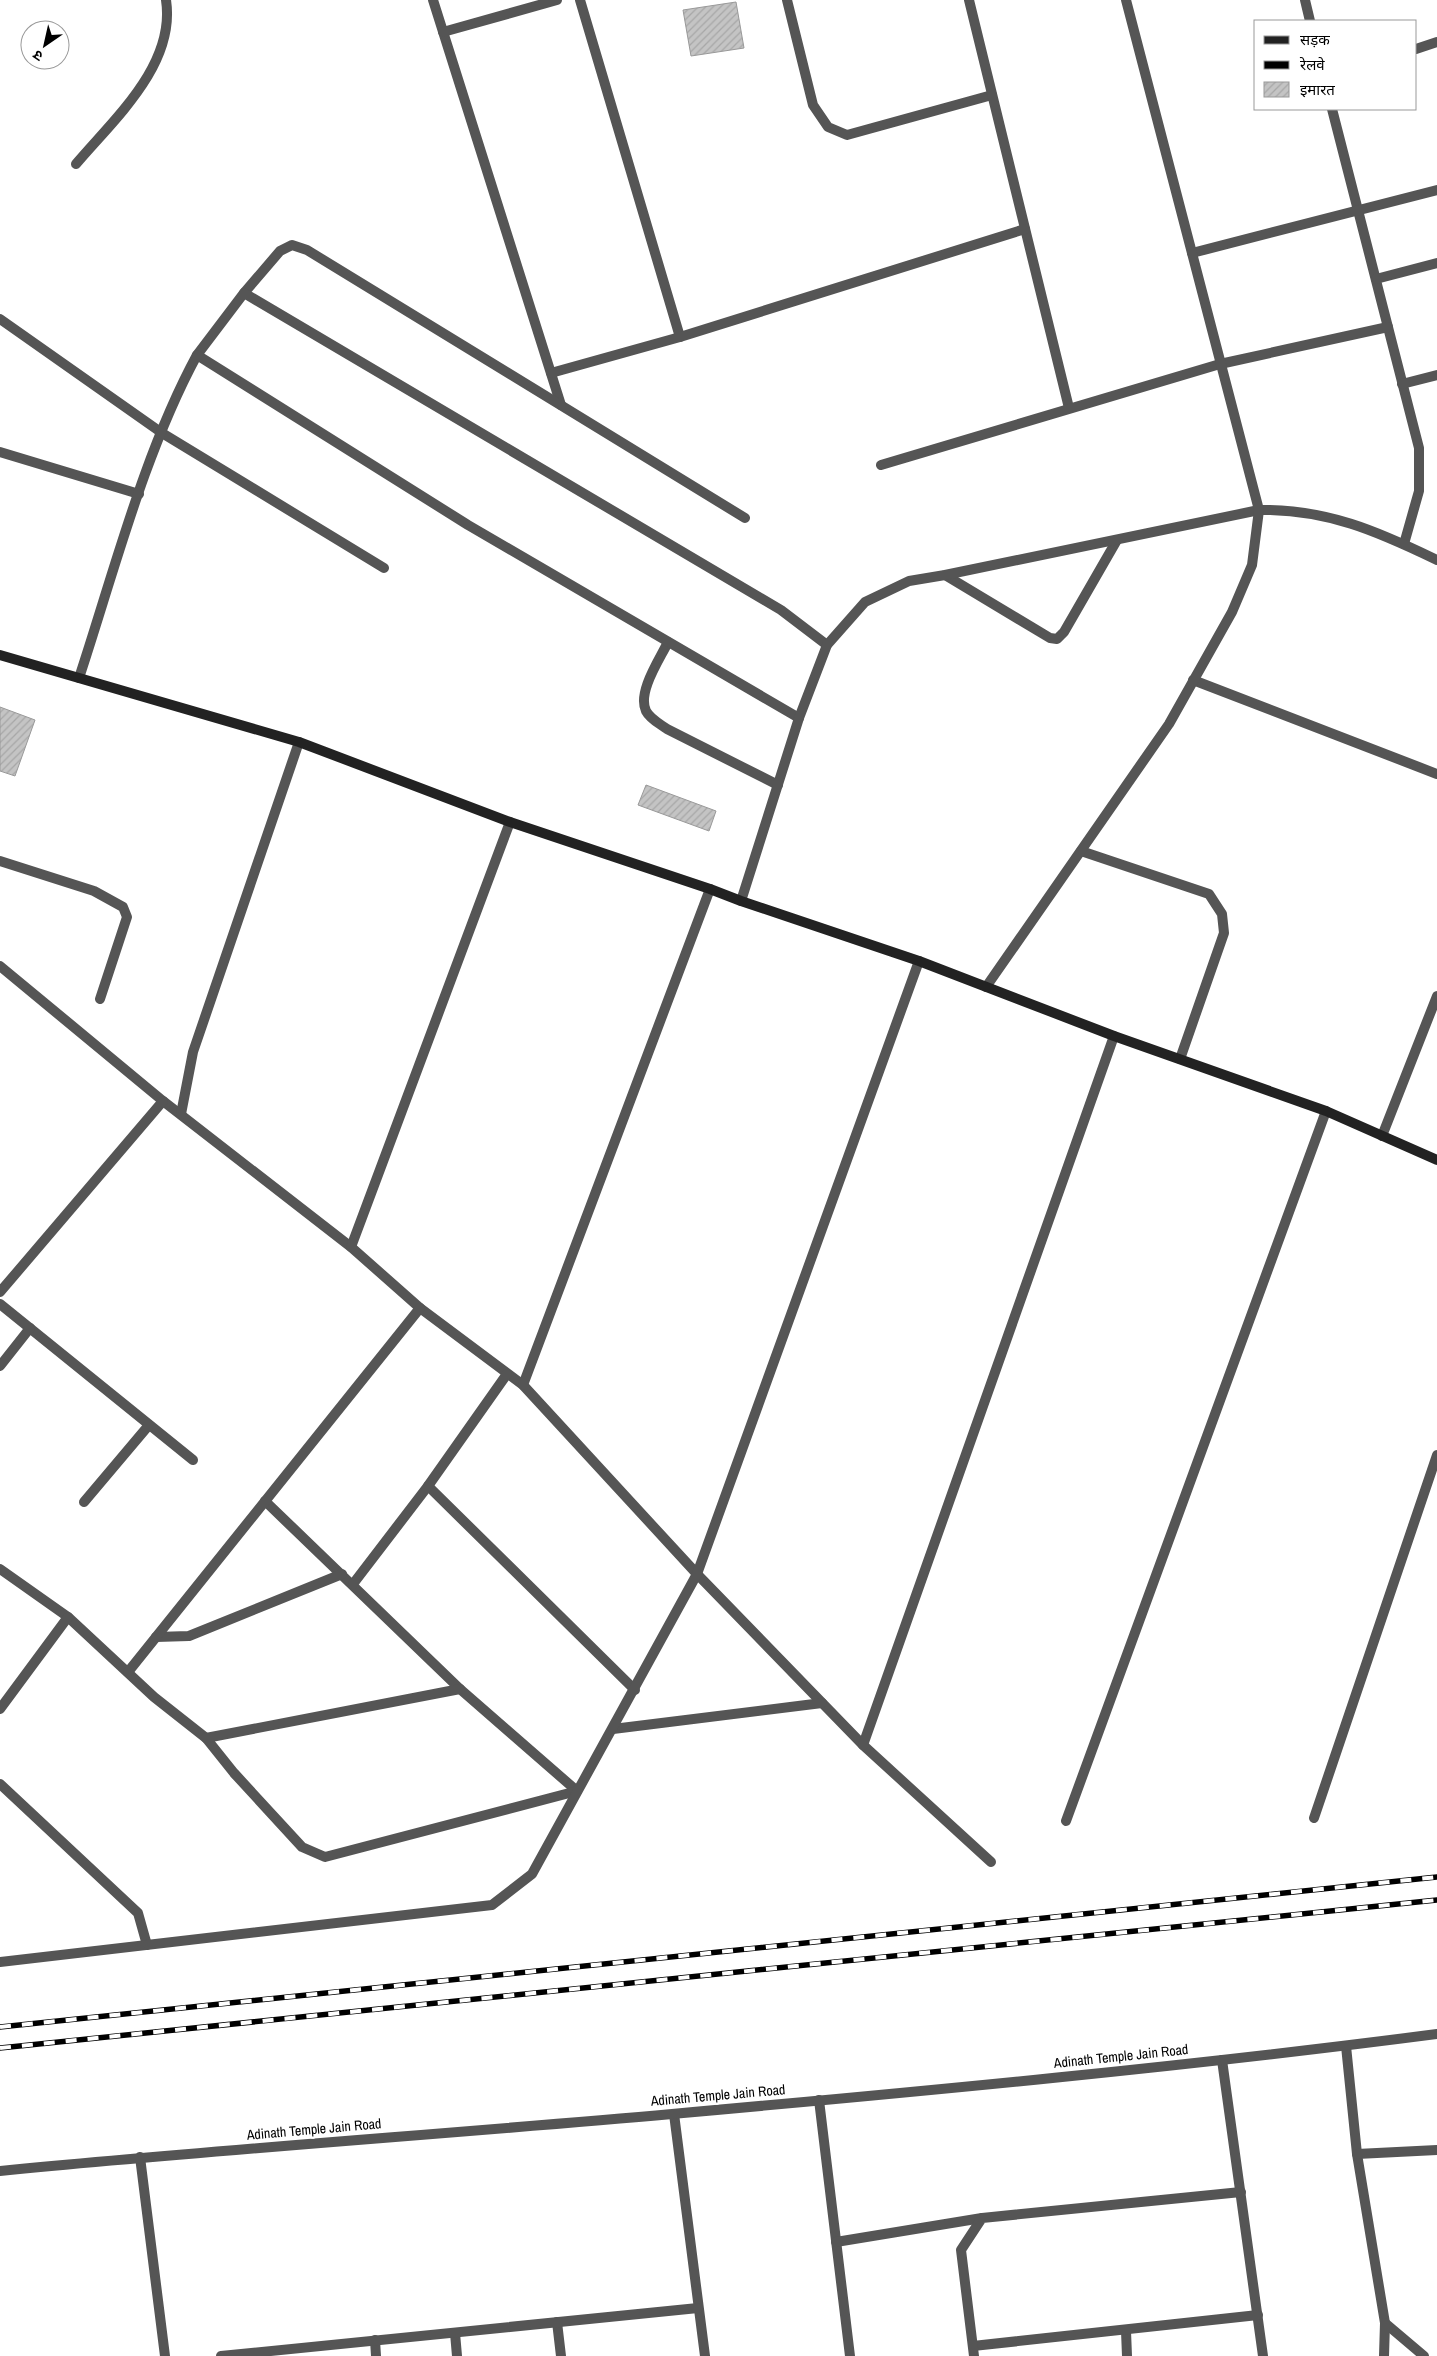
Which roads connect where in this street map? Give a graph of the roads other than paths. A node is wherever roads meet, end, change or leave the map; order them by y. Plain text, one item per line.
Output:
1 (166, 0) edge
2 (433, 0) edge
3 (557, 0) edge
4 (580, 0) edge
5 (786, 0) edge
6 (969, 0) edge
7 (1126, 0) edge
8 (1305, 0) edge
9 (1310, 20) edge
10 (444, 32) junction
11 (1437, 42) edge
12 (1417, 49) edge
13 (992, 95) junction
14 (1332, 110) edge
15 (76, 164) dead end
16 (1437, 190) edge
17 (1358, 210) junction
18 (1025, 229) junction
19 (1192, 253) junction
20 (1437, 263) edge
21 (1376, 279) junction
22 (244, 293) junction
23 (0, 319) edge
24 (1388, 327) junction
25 (680, 337) junction
26 (197, 355) junction
27 (1220, 364) junction
28 (551, 373) junction
29 (1437, 375) edge
30 (1402, 384) junction
31 (561, 405) junction
32 (1069, 408) junction
33 (162, 433) junction
34 (0, 452) edge
35 (881, 466) dead end
36 (139, 494) junction
37 (1259, 510) junction
38 (745, 518) dead end
39 (1117, 540) junction
40 (1404, 544) junction
41 (1437, 560) edge
42 (384, 568) dead end
43 (945, 576) junction
44 (668, 642) junction
45 (827, 645) junction
46 (0, 655) edge
47 (79, 678) junction
48 (1193, 680) junction
49 (799, 718) junction
50 (299, 742) junction
51 (1437, 774) edge
52 (778, 785) junction
53 (510, 822) junction
54 (1081, 851) junction
55 (0, 861) edge
56 (710, 888) junction
57 (740, 901) junction
58 (918, 961) junction
59 (0, 966) edge
60 (986, 987) junction
61 (1437, 996) edge
62 (100, 999) dead end
63 (1114, 1036) junction
64 (1180, 1059) junction
65 (163, 1101) junction
66 (1326, 1111) junction
67 (181, 1114) junction
68 (1382, 1136) junction
69 (1437, 1160) edge
70 (351, 1247) junction
71 (0, 1292) edge
72 (0, 1304) edge
73 (420, 1308) junction
74 (30, 1328) junction
75 (0, 1366) edge
76 (507, 1374) junction
77 (523, 1386) junction
78 (149, 1424) junction
79 (1437, 1455) edge
80 (193, 1460) dead end
81 (428, 1486) junction
82 (265, 1501) junction
83 (84, 1502) dead end
84 (0, 1569) edge
85 (342, 1574) junction
86 (697, 1574) junction
87 (353, 1584) junction
88 (68, 1618) junction
89 (156, 1637) junction
90 (128, 1672) junction
91 (460, 1689) junction
92 (635, 1690) junction
93 (822, 1703) junction
94 (0, 1709) edge
95 (613, 1730) junction
96 (206, 1738) junction
97 (863, 1745) junction
98 (0, 1784) edge
99 (577, 1791) junction
100 (1314, 1818) dead end
101 (1066, 1821) dead end
102 (991, 1862) dead end
103 (147, 1945) junction
104 (0, 1962) edge
105 (1437, 2034) edge
106 (1346, 2046) junction
107 (1222, 2060) junction
108 (819, 2100) junction
109 (674, 2114) junction
110 (1437, 2150) edge
111 (1357, 2154) junction
112 (140, 2157) junction
113 (0, 2171) edge
114 (1241, 2192) junction
115 (982, 2218) junction
116 (836, 2242) junction
117 (698, 2308) junction
118 (1258, 2315) junction
119 (557, 2322) junction
120 (1385, 2323) junction
121 (1126, 2330) junction
122 (455, 2332) junction
123 (375, 2340) junction
124 (974, 2351) edge
125 (165, 2356) edge
126 (221, 2356) edge
127 (376, 2356) edge
128 (457, 2356) edge
129 (562, 2356) edge
130 (705, 2356) edge
131 (850, 2356) edge
132 (1128, 2356) edge
133 (1263, 2356) edge
134 (1384, 2356) edge
135 (1424, 2356) edge

1 - 15 street
2 - 10 street
3 - 10 street
4 - 25 street
5 - 13 street
6 - 13 street
7 - 19 street
8 - 9 street
10 - 28 street
11 - 12 street
13 - 18 street
14 - 17 street
16 - 17 street
17 - 19 street
17 - 21 street
18 - 25 street
18 - 32 street
19 - 27 street
20 - 21 street
21 - 24 street
22 - 26 street
22 - 31 street
22 - 45 street
23 - 33 street
24 - 27 street
24 - 30 street
25 - 28 street
26 - 33 street
26 - 44 street
27 - 32 street
27 - 37 street
28 - 31 street
29 - 30 street
30 - 40 street
31 - 38 street
32 - 35 street
33 - 36 street
33 - 42 street
34 - 36 street
36 - 47 street
37 - 39 street
37 - 40 street
37 - 48 street
39 - 43 street
39 - 43 street
40 - 41 street
43 - 45 street
44 - 49 street
44 - 52 street
45 - 49 street
46 - 47 street
47 - 50 street
48 - 51 street
48 - 54 street
49 - 52 street
50 - 53 street
50 - 67 street
52 - 57 street
53 - 56 street
53 - 70 street
54 - 60 street
54 - 64 street
55 - 62 street
56 - 57 street
56 - 77 street
57 - 58 street
58 - 60 street
58 - 86 street
59 - 65 street
60 - 63 street
61 - 68 street
63 - 64 street
63 - 97 street
64 - 66 street
65 - 67 street
65 - 71 street
66 - 68 street
66 - 101 street
67 - 70 street
68 - 69 street
70 - 73 street
72 - 74 street
73 - 76 street
73 - 82 street
74 - 75 street
74 - 78 street
76 - 77 street
76 - 81 street
77 - 86 street
78 - 80 street
78 - 83 street
79 - 100 street
81 - 87 street
81 - 92 street
82 - 85 street
82 - 89 street
84 - 88 street
85 - 87 street
85 - 89 street
86 - 92 street
86 - 93 street
87 - 91 street
88 - 90 street
88 - 94 street
89 - 90 street
90 - 96 street
91 - 96 street
91 - 99 street
92 - 95 street
93 - 95 street
93 - 97 street
95 - 99 street
96 - 99 street
97 - 102 street
98 - 103 street
99 - 103 street
103 - 104 street
105 - 106 street, Adinath Temple Jain Road
106 - 107 street, Adinath Temple Jain Road
106 - 111 street
107 - 108 street, Adinath Temple Jain Road
107 - 114 street
108 - 109 street, Adinath Temple Jain Road
108 - 116 street
109 - 112 street, Adinath Temple Jain Road
109 - 117 street
110 - 111 street
111 - 120 street
112 - 113 street, Adinath Temple Jain Road
112 - 125 street
114 - 115 street
114 - 118 street
115 - 116 street
115 - 124 street
116 - 131 street
117 - 119 street
117 - 130 street
118 - 121 street
118 - 133 street
119 - 122 street
119 - 129 street
120 - 134 street
120 - 135 street
121 - 124 street
121 - 132 street
122 - 123 street
122 - 128 street
123 - 126 street
123 - 127 street

